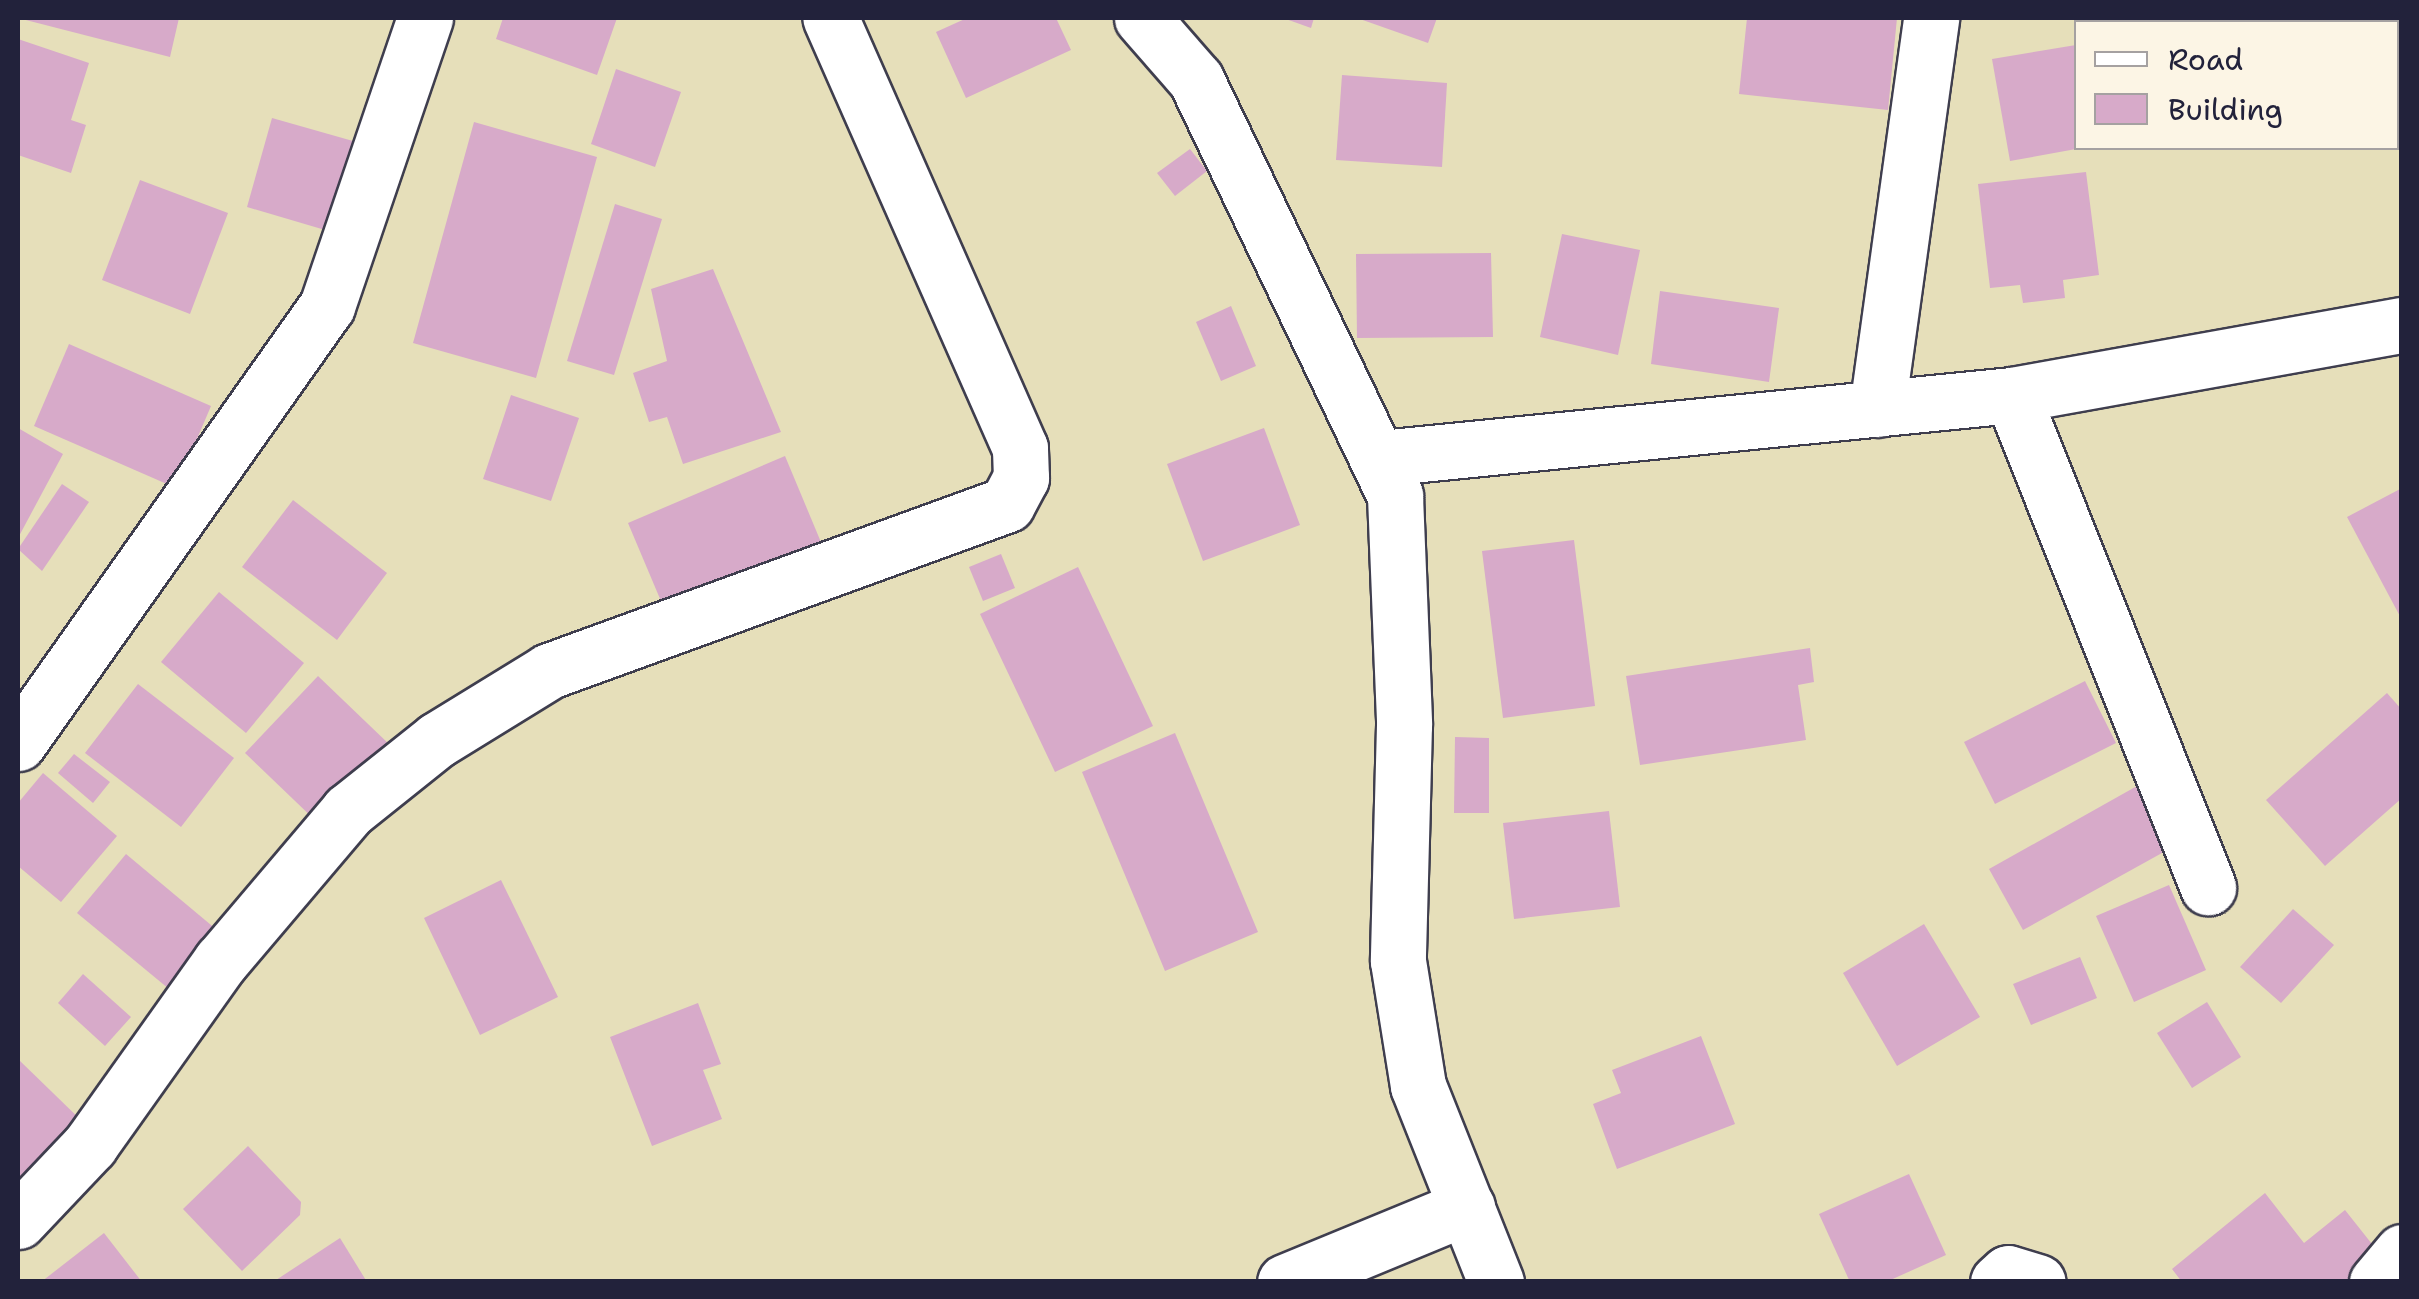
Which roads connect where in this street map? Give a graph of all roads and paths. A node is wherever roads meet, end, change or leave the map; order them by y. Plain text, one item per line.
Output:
1 (424, 18) edge
2 (830, 18) edge
3 (1142, 18) edge
4 (1931, 18) edge
5 (2402, 326) edge
6 (2012, 395) junction
7 (1876, 409) junction
8 (1381, 458) junction
9 (18, 744) edge
10 (2208, 887) dead end
11 (1467, 1207) junction
12 (18, 1221) edge
13 (2402, 1252) edge
14 (1285, 1282) edge
15 (1496, 1282) edge
16 (1998, 1282) edge
17 (2038, 1282) edge
18 (2377, 1282) edge

1 - 9 street
2 - 12 street
3 - 8 street
4 - 7 street
5 - 6 street
6 - 7 street
6 - 10 street
7 - 8 street
8 - 11 street
11 - 14 street
11 - 15 street
13 - 18 street
16 - 17 street

